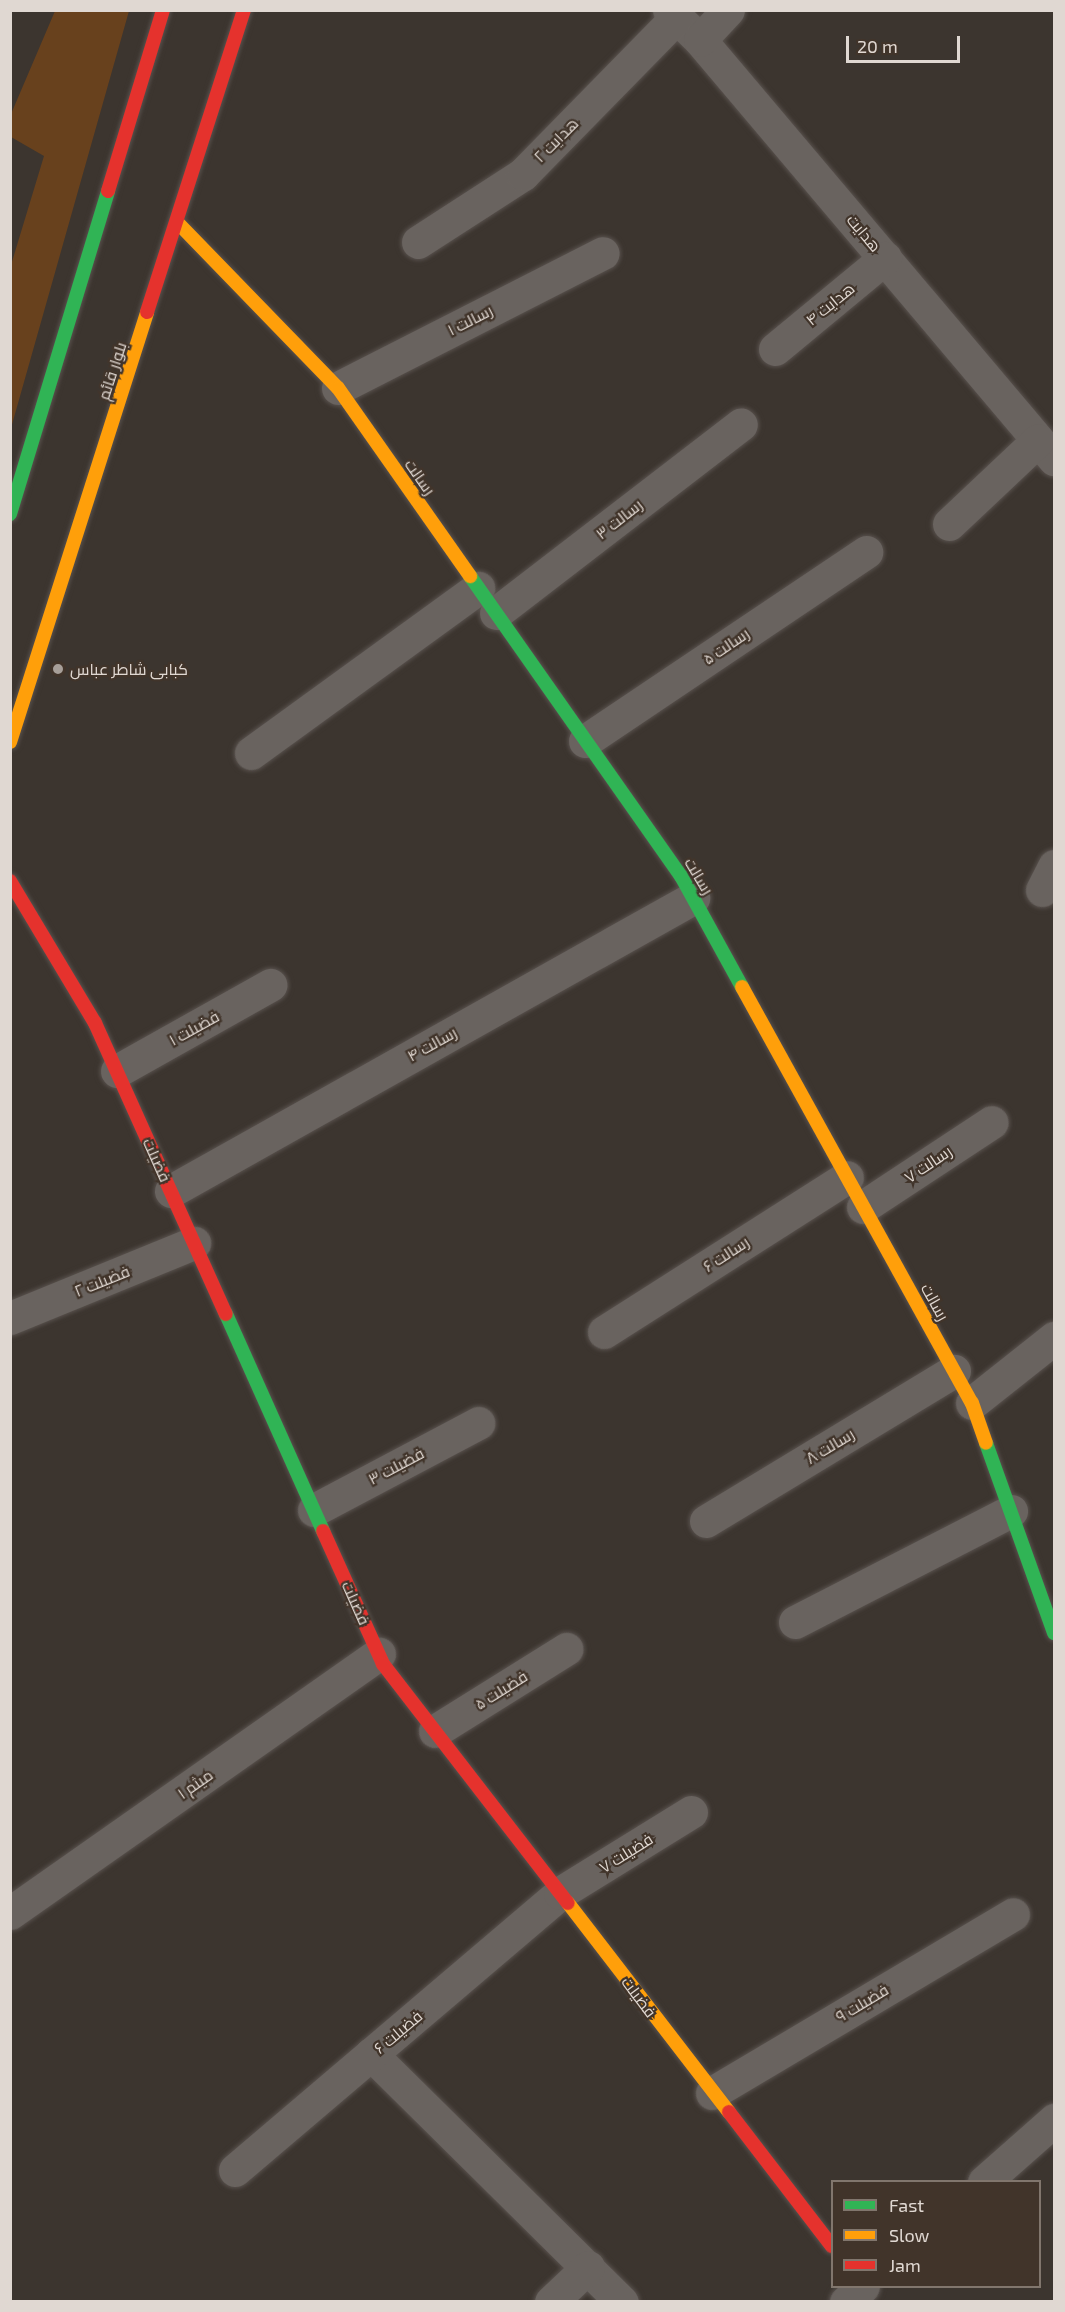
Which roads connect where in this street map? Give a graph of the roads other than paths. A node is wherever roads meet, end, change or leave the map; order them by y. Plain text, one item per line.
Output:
1 (164, 10) edge
2 (244, 10) edge
3 (728, 10) edge
4 (673, 14) edge
5 (700, 40) junction
6 (177, 222) junction
7 (418, 242) dead end
8 (603, 253) dead end
9 (885, 258) junction
10 (775, 349) dead end
11 (338, 388) junction
12 (741, 424) dead end
13 (1046, 449) edge
14 (10, 514) edge
15 (949, 524) dead end
16 (866, 552) dead end
17 (487, 601) junction
18 (585, 741) junction
19 (10, 742) edge
20 (251, 753) dead end
21 (10, 881) edge
22 (693, 898) junction
23 (270, 985) dead end
24 (117, 1071) junction
25 (992, 1122) dead end
26 (847, 1177) junction
27 (171, 1191) junction
28 (863, 1207) junction
29 (194, 1243) junction
30 (10, 1318) edge
31 (604, 1332) dead end
32 (1054, 1338) edge
33 (954, 1371) junction
34 (972, 1403) junction
35 (478, 1423) dead end
36 (314, 1510) junction
37 (1011, 1511) junction
38 (706, 1521) dead end
39 (795, 1622) dead end
40 (1054, 1634) edge
41 (566, 1649) dead end
42 (379, 1654) junction
43 (435, 1731) junction
44 (691, 1812) dead end
45 (560, 1893) junction
46 (10, 1913) edge
47 (1013, 1914) dead end
48 (371, 2054) junction
49 (712, 2093) junction
50 (1054, 2120) edge
51 (235, 2170) dead end
52 (985, 2180) edge
53 (831, 2245) edge
54 (588, 2267) junction
55 (862, 2288) edge
56 (865, 2288) edge
57 (551, 2301) edge
58 (622, 2301) edge
59 (846, 2301) edge
60 (874, 2301) edge

1 - 14 street
2 - 6 street, بلوار قائم
3 - 5 street
4 - 5 street, هدایت
4 - 7 street, هدایت ۲
5 - 9 street, هدایت
6 - 11 street, رسالت
6 - 19 street, بلوار قائم
8 - 11 street, رسالت ۱
9 - 10 street, هدایت ۴
9 - 13 street, هدایت
11 - 17 street, رسالت
12 - 17 street, رسالت ۳
13 - 15 street
16 - 18 street, رسالت ۵
17 - 18 street, رسالت
17 - 20 street, رسالت ۳
18 - 22 street, رسالت
21 - 24 street, فضیلت
22 - 26 street, رسالت
22 - 27 street, رسالت ۴
23 - 24 street, فضیلت ۱
24 - 27 street, فضیلت
25 - 28 street, رسالت ۷
26 - 28 street, رسالت
26 - 31 street, رسالت ۶
27 - 29 street, فضیلت
28 - 33 street, رسالت
29 - 30 street, فضیلت ۲
29 - 36 street, فضیلت
32 - 34 street
33 - 34 street, رسالت
33 - 38 street, رسالت ۸
34 - 37 street, رسالت
35 - 36 street, فضیلت ۳
36 - 42 street, فضیلت
37 - 39 street
37 - 40 street, رسالت
41 - 43 street, فضیلت ۵
42 - 43 street, فضیلت
42 - 46 street, میثم ۱
43 - 45 street, فضیلت
44 - 45 street, فضیلت ۷
45 - 48 street, فضیلت ۶
45 - 49 street, فضیلت
47 - 49 street, فضیلت ۹
48 - 51 street, فضیلت ۶
48 - 54 street
49 - 53 street, فضیلت
50 - 52 street
54 - 57 street
54 - 58 street
55 - 59 street
56 - 60 street

